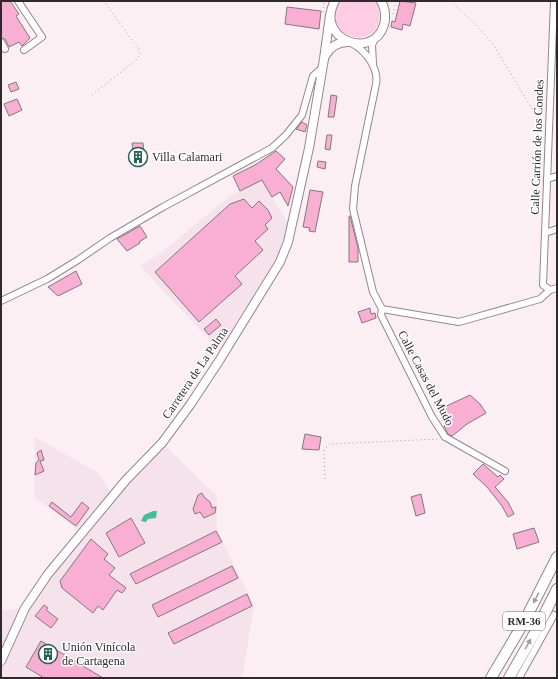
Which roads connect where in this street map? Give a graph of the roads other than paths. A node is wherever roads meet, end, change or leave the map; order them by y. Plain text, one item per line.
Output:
1 (18, 1) edge
2 (381, 1) edge
3 (389, 1) edge
4 (554, 1) edge
5 (332, 6) edge
6 (385, 16) junction
7 (555, 24) edge
8 (378, 35) junction
9 (1, 42) edge
10 (351, 43) junction
11 (5, 49) dead end
12 (24, 50) dead end
13 (324, 62) junction
14 (373, 67) junction
15 (554, 74) edge
16 (557, 123) edge
17 (549, 127) junction
18 (557, 176) edge
19 (547, 179) junction
20 (557, 229) edge
21 (545, 233) junction
22 (557, 288) edge
23 (550, 290) junction
24 (1, 301) edge
25 (382, 310) junction
26 (505, 472) dead end
27 (557, 557) edge
28 (557, 589) edge
29 (554, 614) dead end
30 (1, 661) edge
31 (491, 678) edge
32 (509, 678) edge
33 (519, 678) edge

1 - 12 street
2 - 6 main road
3 - 6 main road
4 - 7 street, Calle Carrión de los Condes
5 - 10 main road
5 - 13 main road, Carretera de La Palma
6 - 8 main road
7 - 15 street, Calle Carrión de los Condes
8 - 10 main road
8 - 14 street, Calle Casas del Mudo
9 - 11 street
10 - 13 main road
10 - 14 street
13 - 24 street
13 - 30 main road, Carretera de La Palma
14 - 25 street, Calle Casas del Mudo
15 - 17 street, Calle Carrión de los Condes
16 - 17 street
17 - 19 street, Calle Carrión de los Condes
18 - 19 street
19 - 21 street, Calle Carrión de los Condes
20 - 21 street
21 - 23 street, Calle Carrión de los Condes
22 - 23 street
23 - 25 street
25 - 26 street, Calle Casas del Mudo
27 -> 31 highway, RM-36
32 -> 28 highway, RM-36
29 - 33 street

